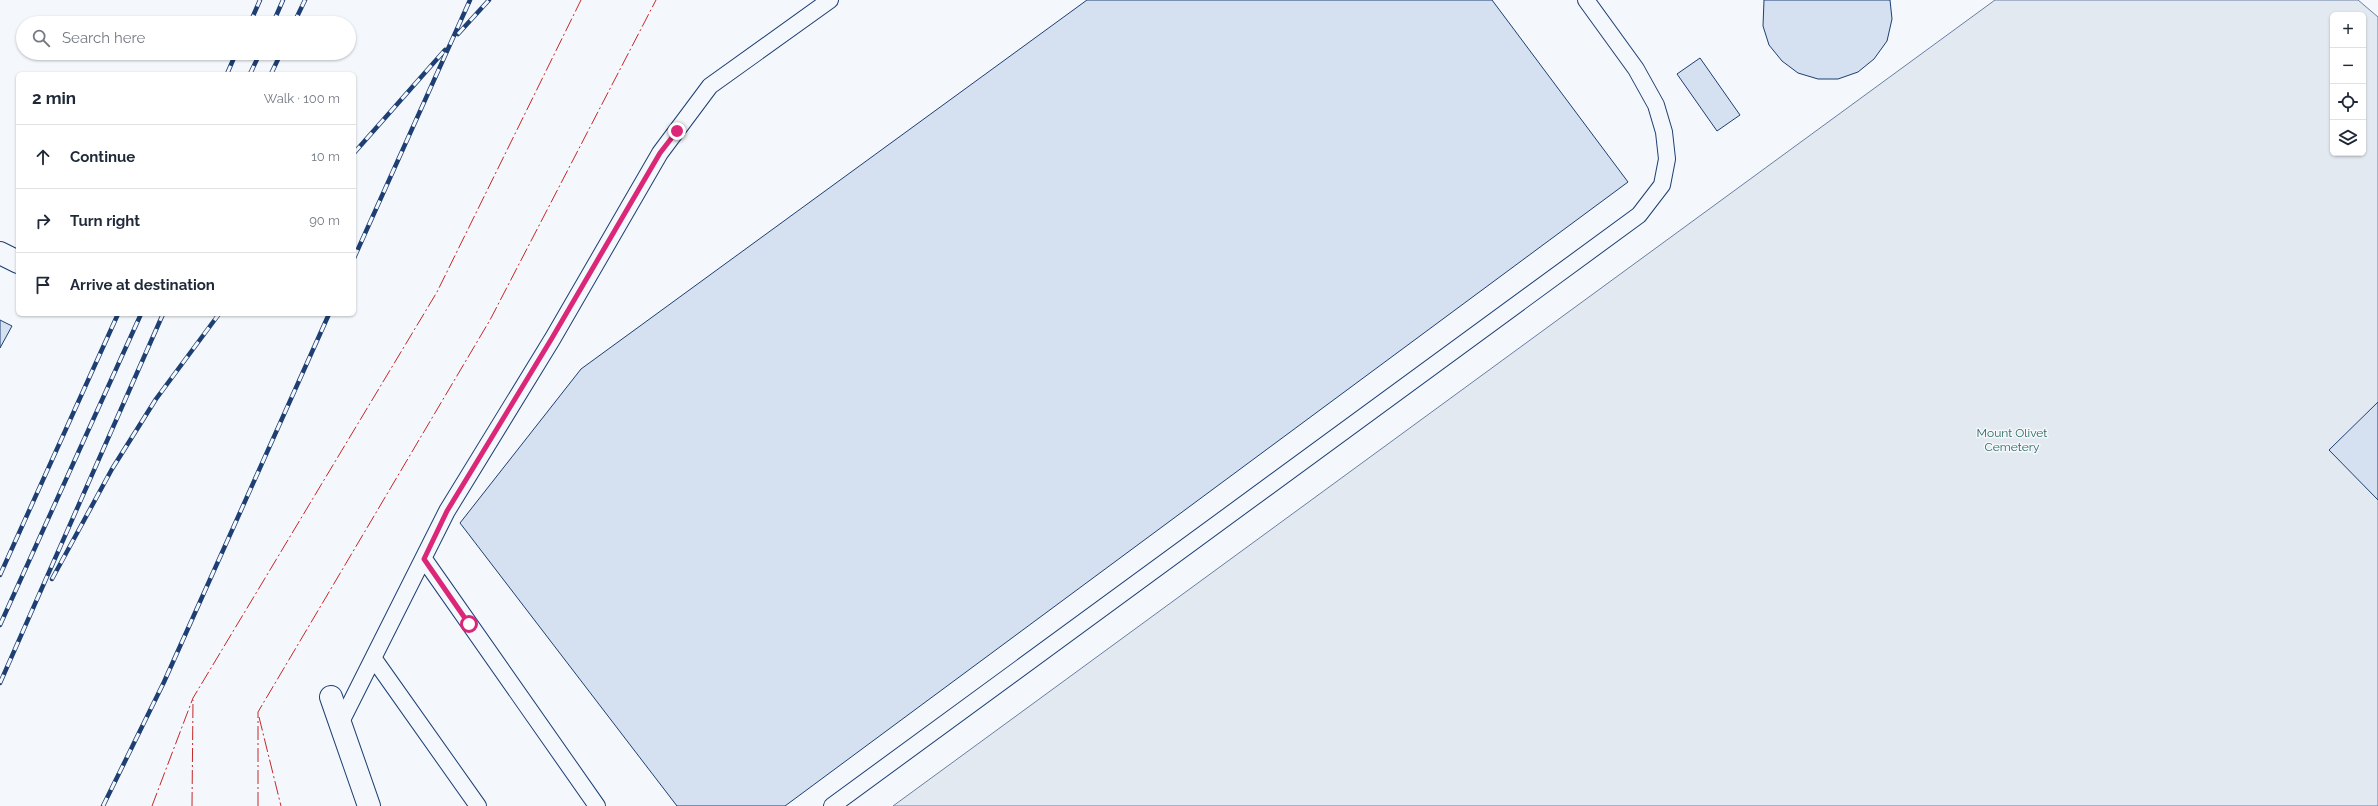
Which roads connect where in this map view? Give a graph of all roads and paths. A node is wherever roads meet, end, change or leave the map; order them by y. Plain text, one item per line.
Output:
1 (830, 0) edge
2 (1586, 0) edge
3 (0, 253) edge
4 (16, 261) edge
5 (424, 559) junction
6 (374, 658) junction
7 (331, 697) dead end
8 (340, 724) junction
9 (368, 806) edge
10 (478, 806) edge
11 (597, 806) edge
12 (832, 806) edge

1 - 5 lane
2 - 12 lane
3 - 4 street
5 - 6 lane
5 - 11 lane
6 - 8 lane
6 - 10 lane
7 - 8 street
8 - 9 street

